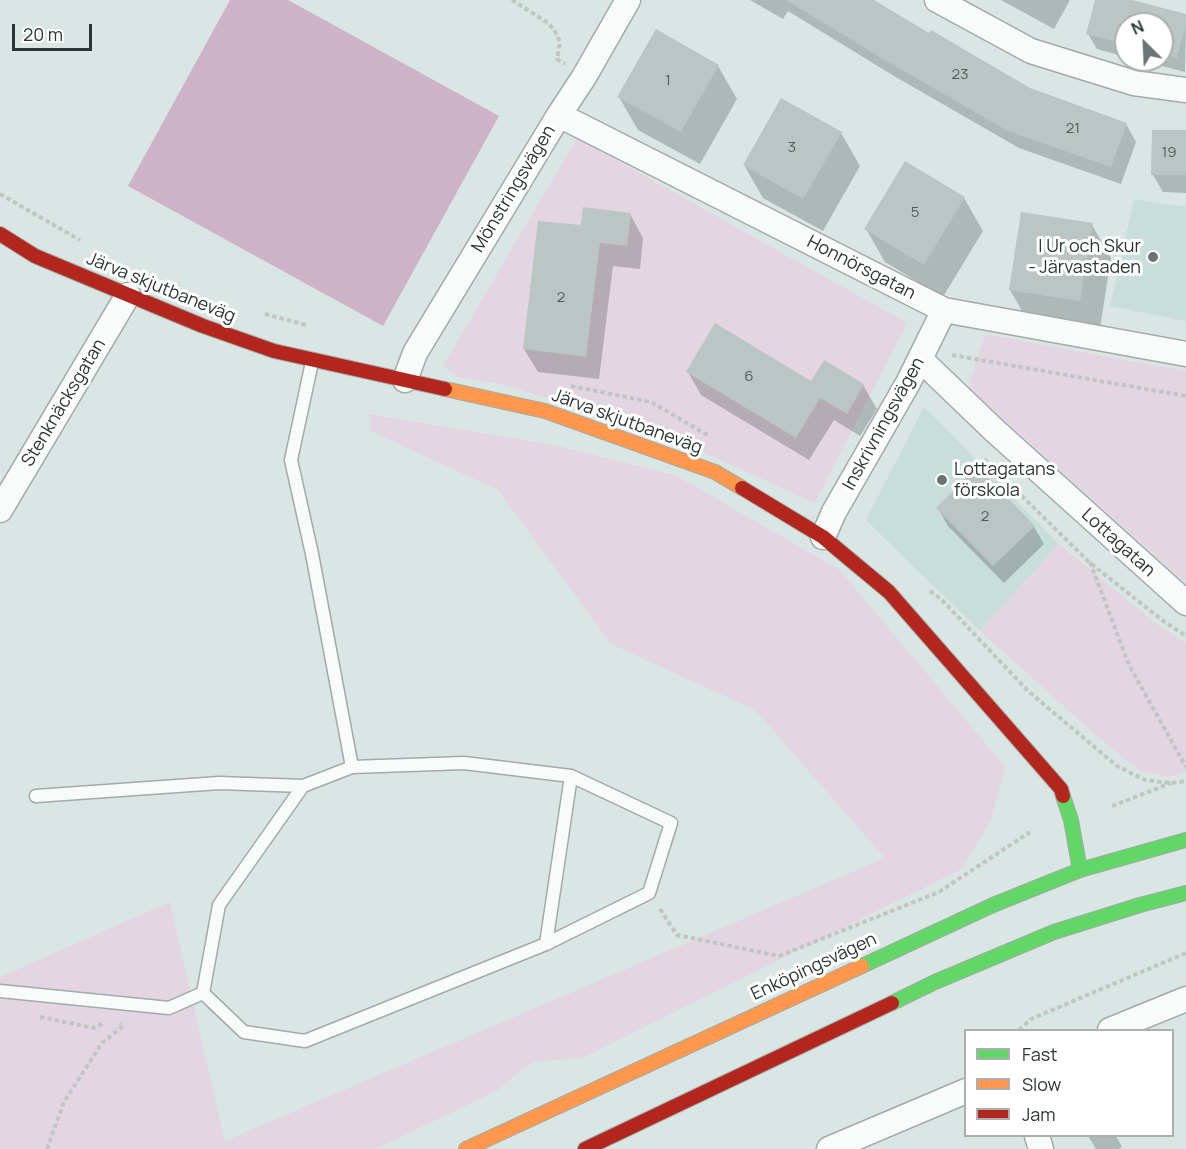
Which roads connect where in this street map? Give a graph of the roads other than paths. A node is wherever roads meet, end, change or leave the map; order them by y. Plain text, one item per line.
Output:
1 (628, 0) edge
2 (937, 0) edge
3 (1186, 90) edge
4 (559, 115) junction
5 (0, 234) edge
6 (128, 295) junction
7 (944, 310) junction
8 (1186, 354) edge
9 (920, 359) junction
10 (313, 360) junction
11 (405, 380) junction
12 (0, 510) edge
13 (823, 537) junction
14 (1186, 603) edge
15 (352, 767) junction
16 (571, 776) junction
17 (303, 786) junction
18 (36, 796) dead end
19 (1186, 840) edge
20 (1080, 870) junction
21 (1100, 881) dead end
22 (1072, 890) dead end
23 (1119, 893) dead end
24 (1186, 893) edge
25 (1140, 905) junction
26 (1063, 911) dead end
27 (1054, 932) junction
28 (546, 944) junction
29 (0, 991) edge
30 (203, 993) junction
31 (1186, 999) edge
32 (1112, 1029) edge
33 (964, 1092) edge
34 (835, 1148) edge
35 (466, 1149) edge
36 (585, 1149) edge

1 - 4 street, Mönstringsvägen
2 - 3 street
4 - 7 street, Honnörsgatan
4 - 11 street, Mönstringsvägen
5 - 6 main road, Järva skjutbaneväg
6 - 10 main road, Järva skjutbaneväg
6 - 12 street, Stenknäcksgatan
7 - 8 street, Honnörsgatan
7 - 9 street, Inskrivningsvägen
9 - 13 street, Inskrivningsvägen
9 - 14 street, Lottagatan
10 - 11 main road, Järva skjutbaneväg
10 - 15 lane
11 - 13 main road, Järva skjutbaneväg
13 - 20 main road, Järva skjutbaneväg
15 - 16 lane
15 - 17 lane
16 - 28 lane
16 - 28 lane
17 - 18 lane
17 - 30 lane
19 - 20 main road, Enköpingsvägen
20 - 21 main road
20 - 22 main road
20 - 35 main road, Enköpingsvägen
23 - 25 main road
24 - 25 main road
25 - 27 main road
26 - 27 main road
27 - 36 main road
28 - 30 lane
29 - 30 lane
31 - 32 street
33 - 34 street

